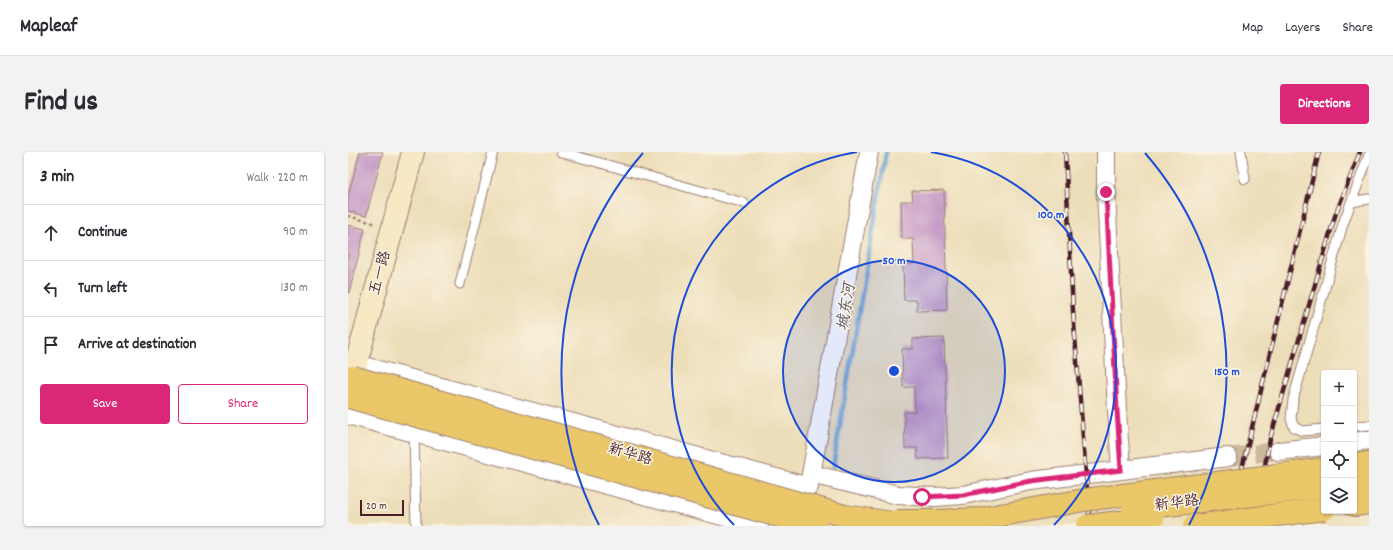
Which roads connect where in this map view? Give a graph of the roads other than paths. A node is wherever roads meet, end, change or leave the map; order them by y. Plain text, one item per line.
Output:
1 (413, 152) edge
2 (493, 152) edge
3 (561, 152) edge
4 (869, 152) edge
5 (1106, 152) edge
6 (1241, 152) edge
7 (1369, 155) edge
8 (1245, 179) dead end
9 (1369, 199) edge
10 (1351, 202) junction
11 (744, 203) dead end
12 (460, 284) dead end
13 (351, 382) edge
14 (348, 415) edge
15 (1369, 425) edge
16 (1357, 426) edge
17 (1321, 429) edge
18 (414, 433) junction
19 (1369, 440) edge
20 (1357, 442) edge
21 (1321, 446) edge
22 (1278, 451) tunnel mouth
23 (1228, 457) tunnel mouth
24 (1369, 463) edge
25 (1357, 465) edge
26 (1321, 469) edge
27 (1121, 470) junction
28 (810, 481) junction
29 (1369, 482) edge
30 (1357, 483) edge
31 (1321, 487) edge
32 (1369, 491) edge
33 (1357, 493) edge
34 (1321, 497) edge
35 (1369, 503) edge
36 (1357, 505) edge
37 (1321, 509) edge
38 (845, 516) junction
39 (416, 526) edge
40 (759, 526) edge
41 (802, 526) edge
42 (815, 526) edge
43 (913, 526) edge
44 (982, 526) edge
45 (1087, 526) edge
46 (1194, 526) edge

1 - 13 street, 五一路
2 - 12 lane
3 - 11 lane
4 - 28 street
5 - 27 street
6 - 8 lane
7 - 10 lane
9 - 10 lane
10 - 17 lane
13 - 28 street
13 - 38 main road, 新华路, bridge
13 - 42 main road, 新华路, bridge
14 - 18 street
15 - 16 lane
18 - 39 lane
18 - 40 street
19 - 20 street
21 - 22 street
23 - 27 street
24 - 25 main road
26 - 38 main road, bridge
27 - 28 street
28 - 41 street
29 - 30 main road
31 - 44 main road, 新华路, bridge
32 - 33 main road
34 - 45 main road, 新华路, bridge
35 - 36 main road
37 - 46 main road, bridge
38 - 43 main road, 新华路, bridge

